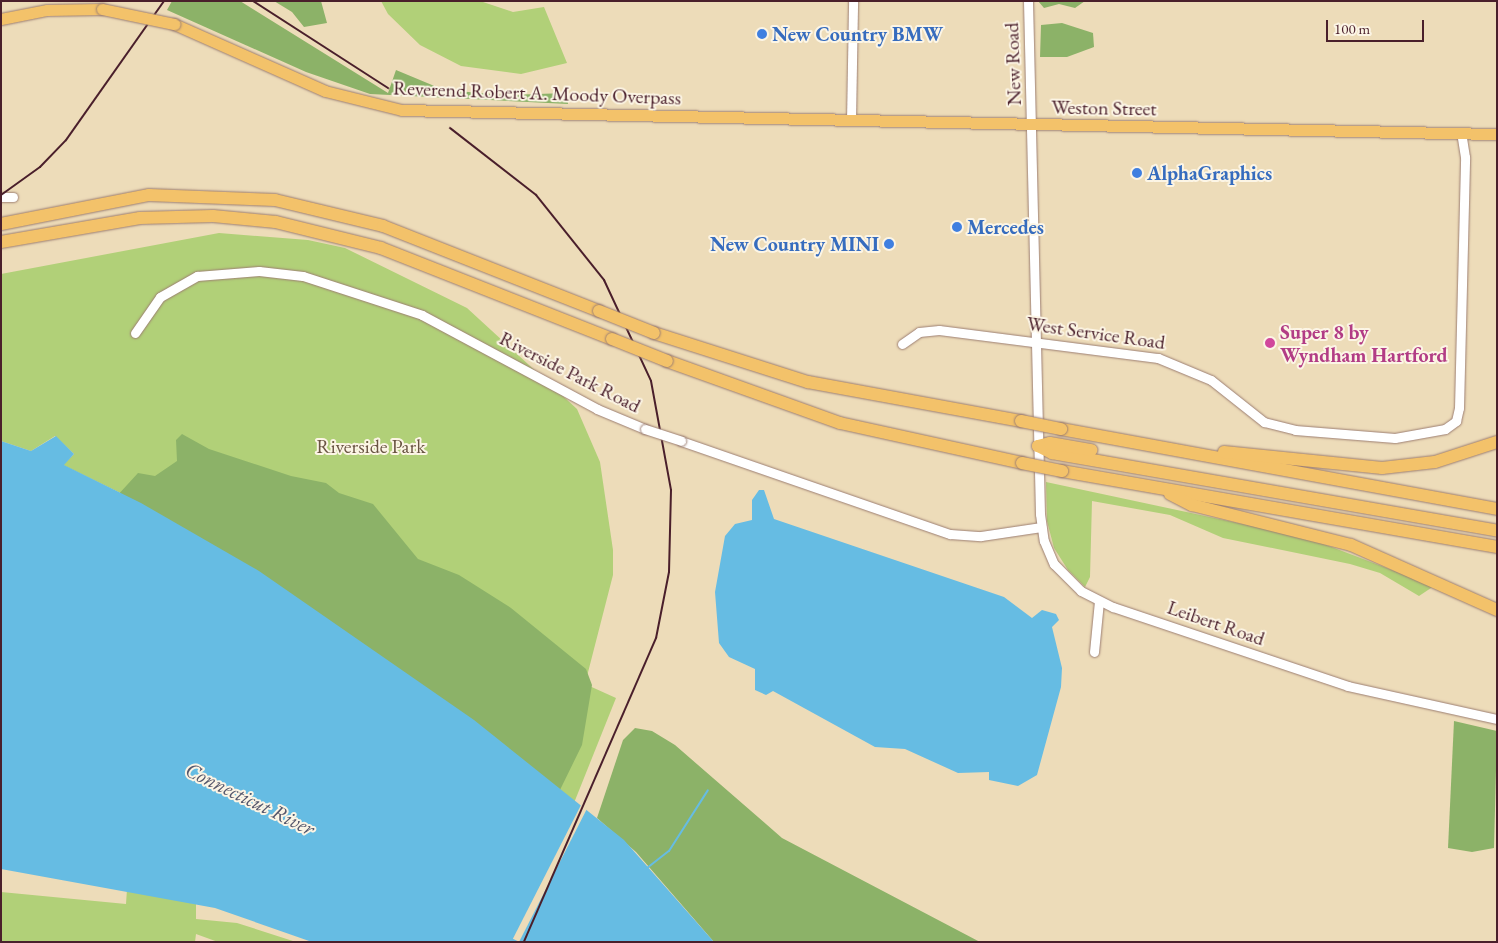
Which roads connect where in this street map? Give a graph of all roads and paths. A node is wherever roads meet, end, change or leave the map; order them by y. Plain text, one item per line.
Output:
1 (853, 1) edge
2 (1028, 1) edge
3 (1, 19) edge
4 (851, 121) junction
5 (1031, 125) junction
6 (1461, 133) junction
7 (1497, 134) edge
8 (13, 196) dead end
9 (1, 197) edge
10 (96, 202) junction
11 (1, 215) edge
12 (1, 224) edge
13 (15, 239) junction
14 (1, 242) edge
15 (1, 246) edge
16 (135, 333) dead end
17 (1035, 341) junction
18 (902, 344) dead end
19 (1497, 442) edge
20 (1038, 446) junction
21 (1171, 449) junction
22 (1162, 488) junction
23 (1497, 509) edge
24 (1344, 521) junction
25 (1497, 524) edge
26 (1041, 527) junction
27 (1497, 531) edge
28 (1497, 536) edge
29 (1497, 548) edge
30 (1099, 601) junction
31 (1497, 610) edge
32 (1094, 652) dead end
33 (1497, 719) edge

1 - 4 street
2 - 5 street, New Road
3 - 4 main road, Reverend Robert A. Moody Overpass, bridge
4 - 5 main road, Reverend Robert A. Moody Overpass
5 - 6 main road, Weston Street
5 - 17 street, Weston Street
6 - 7 main road, Weston Street
6 - 17 street, West Service Road
8 - 9 street
10 - 11 highway
10 - 12 highway
10 - 21 highway, bridge
13 - 14 highway
13 - 15 highway
13 - 22 highway, bridge
16 - 26 street, Riverside Park Road, bridge
17 - 18 street, West Service Road
17 - 20 street, Weston Street
19 - 21 highway
20 - 25 highway
20 - 26 street, Leibert Road
20 - 27 highway
21 - 23 highway
22 - 24 highway
22 - 31 highway
24 - 28 highway
24 - 29 highway
26 - 30 street, Leibert Road
30 - 32 street
30 - 33 street, Leibert Road

